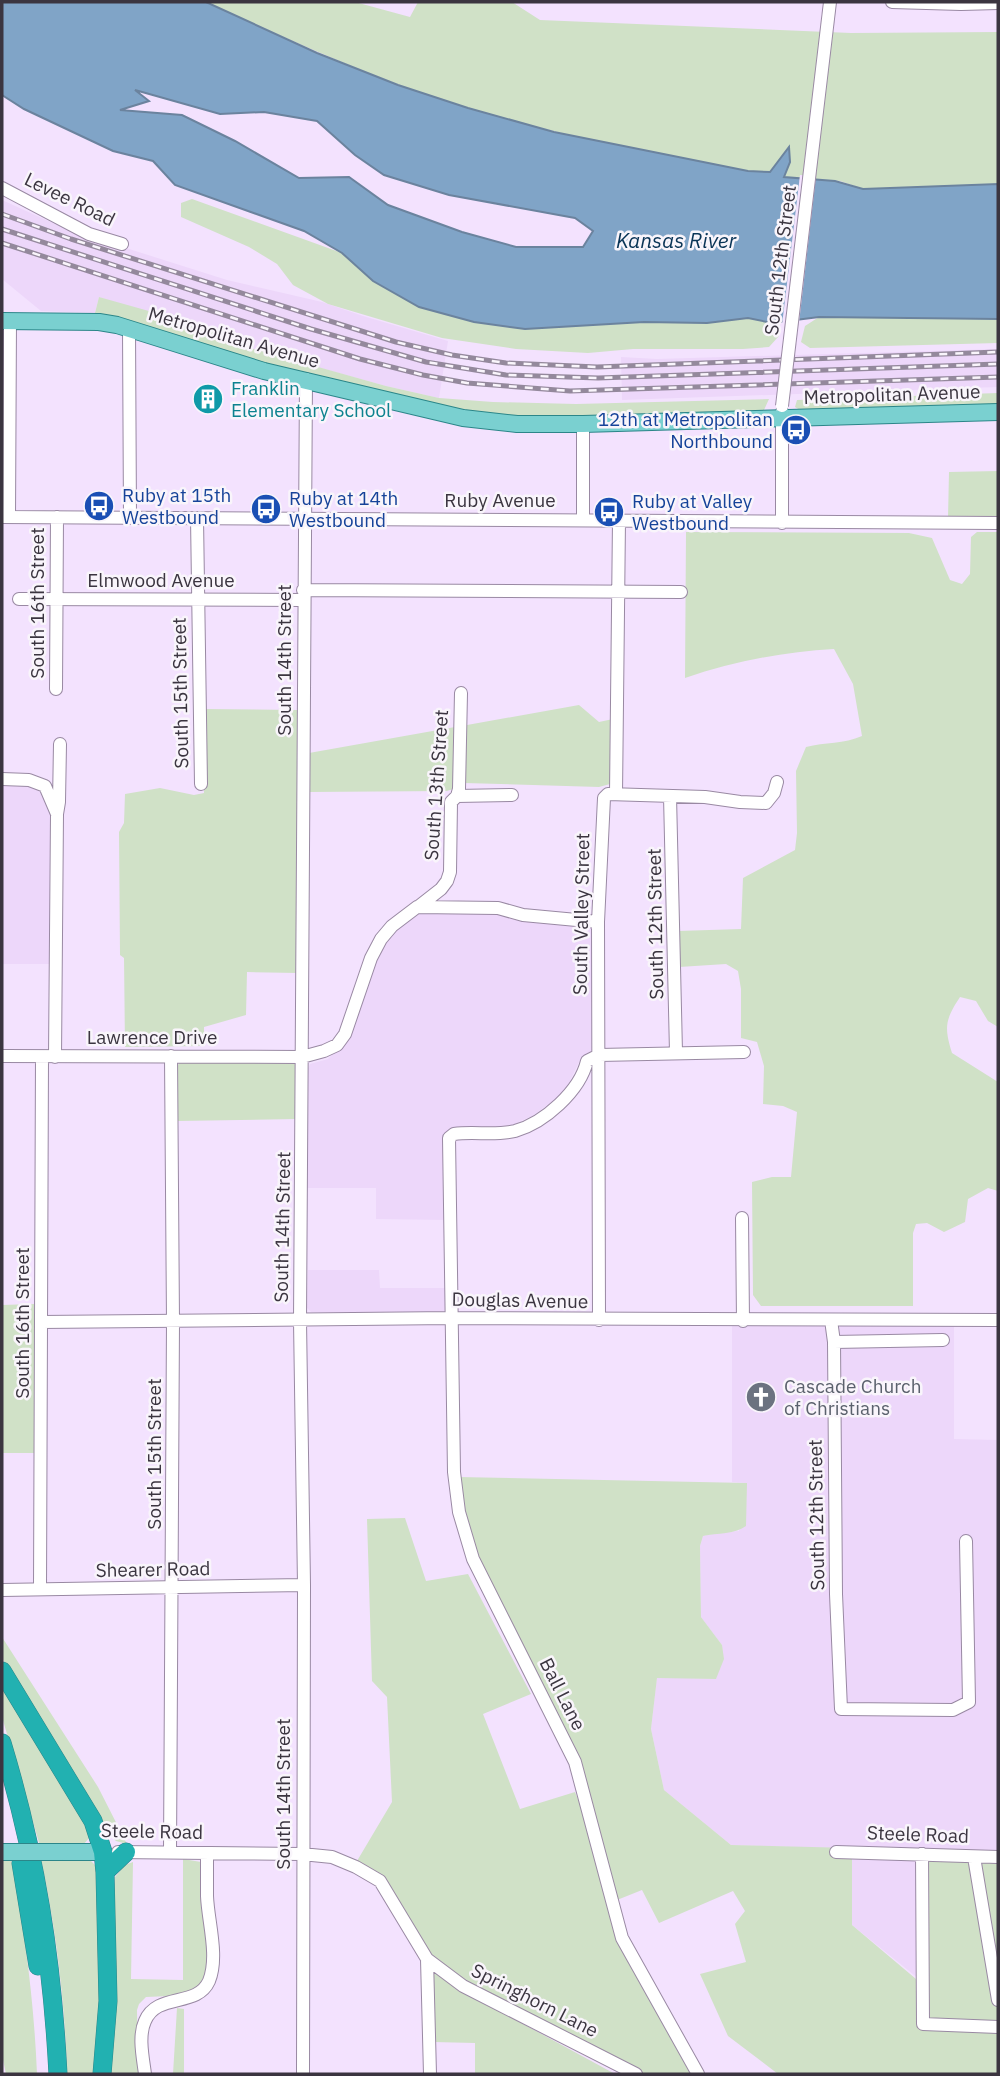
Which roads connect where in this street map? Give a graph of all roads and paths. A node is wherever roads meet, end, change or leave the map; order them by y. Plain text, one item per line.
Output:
1 (830, 2) edge
2 (892, 2) edge
3 (998, 3) edge
4 (2, 188) edge
5 (122, 244) dead end
6 (6, 321) edge
7 (129, 329) junction
8 (306, 379) junction
9 (998, 412) edge
10 (782, 413) junction
11 (583, 424) junction
12 (6, 517) edge
13 (57, 517) junction
14 (130, 517) junction
15 (197, 518) junction
16 (304, 520) junction
17 (583, 520) junction
18 (619, 520) junction
19 (782, 523) junction
20 (998, 523) edge
21 (620, 592) junction
22 (681, 592) dead end
23 (303, 595) junction
24 (57, 598) junction
25 (19, 599) dead end
26 (197, 600) junction
27 (56, 689) dead end
28 (461, 693) dead end
29 (60, 744) dead end
30 (2, 779) edge
31 (777, 782) dead end
32 (201, 784) dead end
33 (616, 794) junction
34 (512, 795) dead end
35 (457, 796) junction
36 (670, 796) junction
37 (57, 814) junction
38 (417, 907) junction
39 (597, 922) junction
40 (676, 1052) junction
41 (744, 1052) dead end
42 (599, 1055) junction
43 (2, 1056) edge
44 (171, 1056) junction
45 (48, 1057) junction
46 (302, 1057) junction
47 (742, 1218) dead end
48 (452, 1318) junction
49 (599, 1320) junction
50 (831, 1320) junction
51 (998, 1320) edge
52 (300, 1321) junction
53 (743, 1321) junction
54 (41, 1322) junction
55 (173, 1322) junction
56 (943, 1340) dead end
57 (834, 1342) junction
58 (966, 1541) dead end
59 (304, 1586) junction
60 (172, 1588) junction
61 (40, 1589) junction
62 (2, 1590) edge
63 (2, 1671) edge
64 (2, 1743) edge
65 (2, 1784) edge
66 (2, 1852) edge
67 (103, 1852) junction
68 (126, 1852) junction
69 (170, 1852) junction
70 (836, 1852) dead end
71 (207, 1853) junction
72 (302, 1854) junction
73 (922, 1854) junction
74 (974, 1857) junction
75 (998, 1857) edge
76 (106, 1872) junction
77 (427, 1959) junction
78 (998, 2000) edge
79 (998, 2027) edge
80 (47, 2074) edge
81 (58, 2074) edge
82 (102, 2074) edge
83 (145, 2074) edge
84 (303, 2074) edge
85 (430, 2074) edge
86 (636, 2074) edge
87 (698, 2074) edge

1 - 10 street, South 12th Street, bridge
2 - 3 street
4 - 5 street, Levee Road
6 - 7 main road, Metropolitan Avenue
6 - 12 street, South 16th Street
7 - 8 main road, Metropolitan Avenue
7 - 14 street
8 - 11 main road, Metropolitan Avenue
8 - 16 street, South 14th Street
9 - 10 main road, Metropolitan Avenue
10 - 11 main road, Metropolitan Avenue
10 - 19 street, South 12th Street
11 - 17 street
12 - 13 street, Ruby Avenue
13 - 14 street, Ruby Avenue
13 - 24 street, South 16th Street
14 - 15 street, Ruby Avenue
15 - 16 street, Ruby Avenue
15 - 26 street, South 15th Street
16 - 17 street, Ruby Avenue
16 - 23 street, South 14th Street
17 - 18 street, Ruby Avenue
18 - 19 street, Ruby Avenue
18 - 21 street, South Valley Street
19 - 20 street, Ruby Avenue
21 - 22 street
21 - 23 street, Elmwood Avenue
21 - 33 street, South Valley Street
23 - 26 street, Elmwood Avenue
23 - 46 street, South 14th Street
24 - 25 street, Elmwood Avenue
24 - 26 street, Elmwood Avenue
24 - 27 street, South 16th Street
26 - 32 street, South 15th Street
28 - 35 street, South 13th Street
29 - 37 street, South 16th Street
30 - 37 street
31 - 36 street
33 - 36 street
33 - 39 street, South Valley Street
34 - 35 street
35 - 38 street, South 13th Street
36 - 40 street, South 12th Street
37 - 45 street, South 16th Street
38 - 39 street
38 - 46 street, South 13th Street
39 - 42 street, South Valley Street
40 - 41 street
40 - 42 street
42 - 48 street
42 - 49 street, South Valley Street
43 - 45 street, Lawrence Drive
44 - 45 street, Lawrence Drive
44 - 46 street, Lawrence Drive
44 - 55 street, South 15th Street
45 - 54 street, South 16th Street
46 - 52 street, South 14th Street
47 - 53 street
48 - 49 street, Douglas Avenue
48 - 52 street, Douglas Avenue
48 - 87 street, Ball Lane
49 - 53 street, Douglas Avenue
50 - 51 street, Douglas Avenue
50 - 53 street, Douglas Avenue
50 - 57 street, South 12th Street
52 - 55 street, Douglas Avenue
52 - 59 street, South 14th Street
54 - 55 street, Douglas Avenue
54 - 61 street, South 16th Street
55 - 60 street, South 15th Street
56 - 57 street
57 - 58 street, South 12th Street
59 - 60 street, Shearer Road
59 - 72 street, South 14th Street
60 - 61 street, Shearer Road
60 - 69 street, South 15th Street
61 - 62 street, Shearer Road
63 - 67 highway
64 - 81 highway
65 - 80 highway
66 - 67 main road, Steele Road, bridge
67 - 68 street, Steele Road
67 - 76 highway
68 - 69 street, Steele Road
68 - 76 highway
69 - 71 street, Steele Road
70 - 73 street, Steele Road
71 - 72 street, Steele Road
71 - 83 street
72 - 77 street, Springhorn Lane
72 - 84 street, South 14th Street
73 - 74 street, Steele Road
73 - 79 street
74 - 75 street, Steele Road
74 - 78 street
76 - 82 highway
77 - 85 street
77 - 86 street, Springhorn Lane

